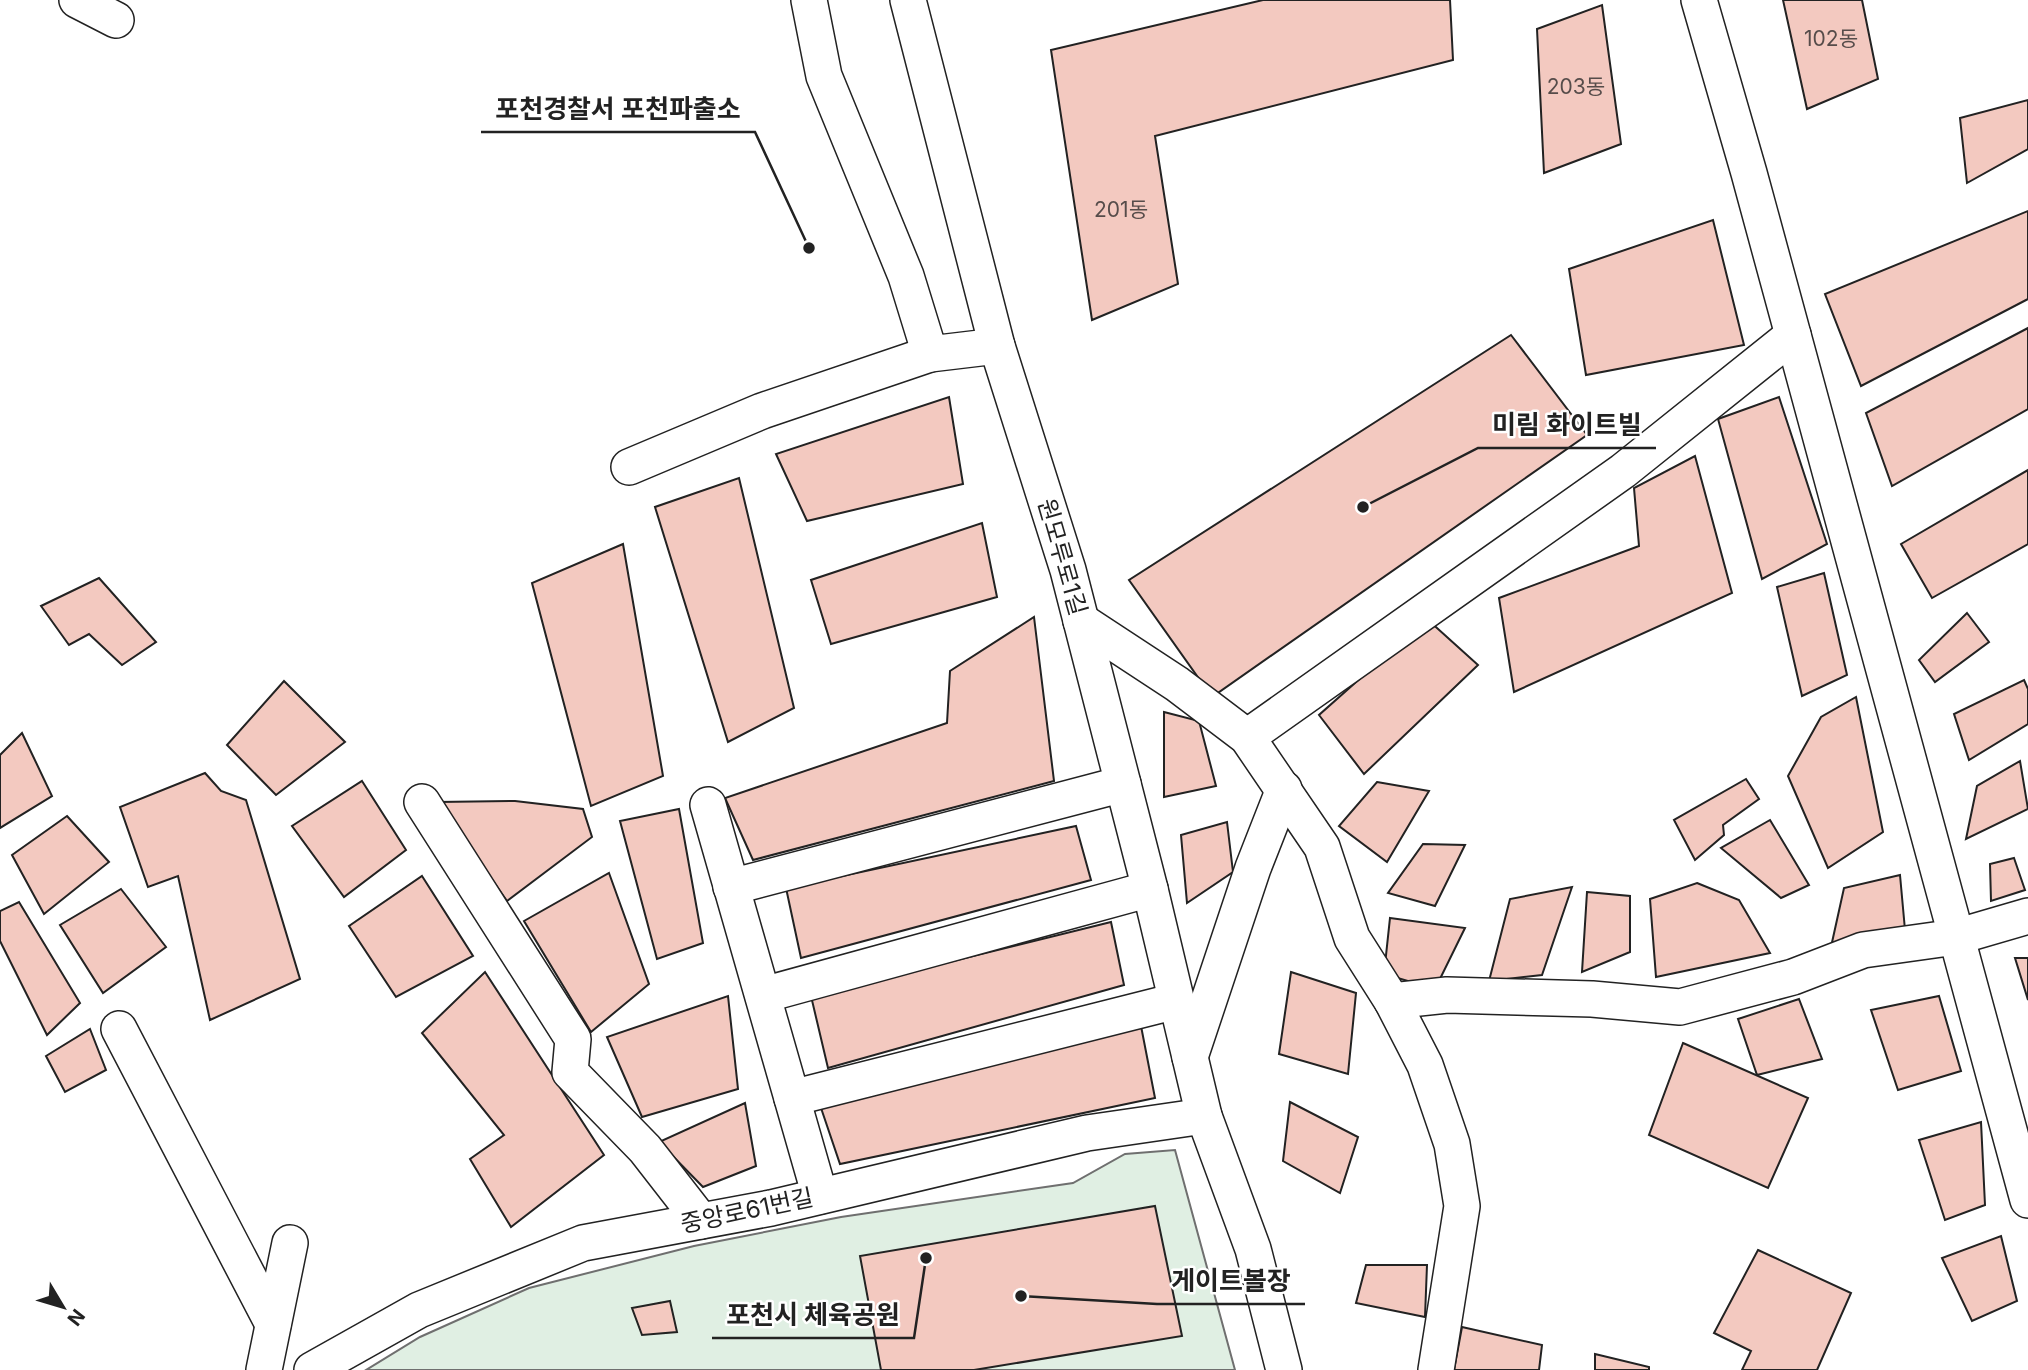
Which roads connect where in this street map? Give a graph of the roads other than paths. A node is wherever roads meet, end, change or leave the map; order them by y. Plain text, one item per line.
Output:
1 (77, 0) edge
2 (809, 0) edge
3 (908, 0) edge
4 (1699, 0) edge
5 (116, 20) dead end
6 (1793, 335) junction
7 (997, 346) junction
8 (930, 354) junction
9 (629, 467) dead end
10 (1081, 621) junction
11 (1247, 737) junction
12 (1122, 784) junction
13 (1284, 789) junction
14 (422, 802) dead end
15 (708, 805) dead end
16 (731, 887) junction
17 (1150, 889) junction
18 (2028, 916) edge
19 (1956, 937) junction
20 (763, 995) junction
21 (1176, 1001) junction
22 (1392, 1001) junction
23 (119, 1029) dead end
24 (1190, 1057) junction
25 (792, 1098) junction
26 (1204, 1116) junction
27 (820, 1196) junction
28 (2028, 1200) edge
29 (701, 1221) junction
30 (290, 1243) dead end
31 (273, 1324) junction
32 (264, 1370) edge
33 (312, 1370) edge
34 (1284, 1370) edge
35 (1436, 1370) edge

1 - 5 street
2 - 8 street
3 - 7 street, 원모루로1길
4 - 6 street
6 - 11 street
6 - 19 street
7 - 8 street
7 - 10 street, 원모루로1길
8 - 9 street
10 - 11 street
10 - 12 street, 원모루로1길
11 - 13 street
12 - 16 street
12 - 17 street, 원모루로1길
13 - 22 street
13 - 24 street
14 - 29 street
15 - 16 street
16 - 20 street
17 - 20 street
17 - 21 street, 원모루로1길
18 - 19 street
19 - 22 street
19 - 28 street
20 - 25 street
21 - 24 street, 원모루로1길
21 - 25 street
22 - 35 street
23 - 31 street
24 - 26 street, 원모루로1길
25 - 27 street
26 - 27 street, 중앙로61번길
26 - 34 street, 원모루로1길
27 - 29 street, 중앙로61번길
29 - 33 street, 중앙로61번길
30 - 31 street
31 - 32 street

